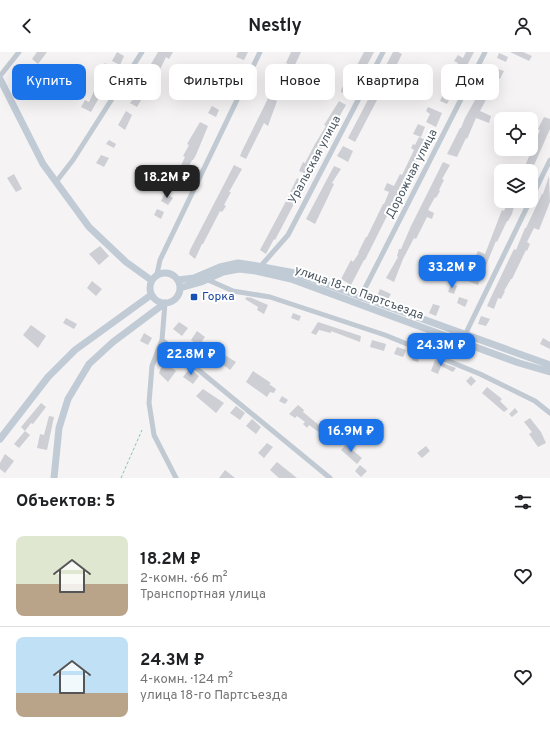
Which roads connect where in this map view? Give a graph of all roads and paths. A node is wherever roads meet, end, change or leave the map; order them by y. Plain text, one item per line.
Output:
1 (19, 52) edge
2 (142, 52) edge
3 (260, 52) edge
4 (383, 52) edge
5 (485, 52) edge
6 (0, 76) edge
7 (0, 79) edge
8 (550, 160) edge
9 (56, 182) junction
10 (538, 184) edge
11 (526, 208) edge
12 (258, 269) junction
13 (157, 274) junction
14 (206, 279) junction
15 (151, 280) junction
16 (178, 280) junction
17 (180, 288) junction
18 (151, 296) junction
19 (361, 297) junction
20 (165, 303) junction
21 (356, 304) junction
22 (463, 338) junction
23 (162, 340) junction
24 (550, 365) edge
25 (550, 372) edge
26 (550, 413) edge
27 (142, 430) dead end
28 (0, 438) edge
29 (54, 478) edge
30 (121, 478) edge
31 (176, 478) edge
32 (330, 478) edge

1 - 6 street
2 - 9 street
3 - 13 street
4 - 12 street, Уральская улица
5 - 19 street, Дорожная улица
7 - 9 main road
8 - 10 street
9 - 15 main road
11 - 22 street
12 - 14 main road, улица 18-го Партсъезда
12 - 16 main road, улица 18-го Партсъезда
12 - 19 main road, улица 18-го Партсъезда
12 - 21 main road, улица 18-го Партсъезда
13 - 15 main road
13 - 16 main road
14 - 17 main road, улица 18-го Партсъезда
14 - 26 street
15 - 18 main road
16 - 17 main road
17 - 20 main road
18 - 20 main road
18 - 28 main road
19 - 21 street, Дорожная улица
19 - 22 main road, улица 18-го Партсъезда
20 - 23 street
20 - 29 main road
21 - 22 main road, улица 18-го Партсъезда
22 - 24 main road, улица 18-го Партсъезда
22 - 25 main road, улица 18-го Партсъезда
23 - 31 street
23 - 32 street
27 - 30 path

